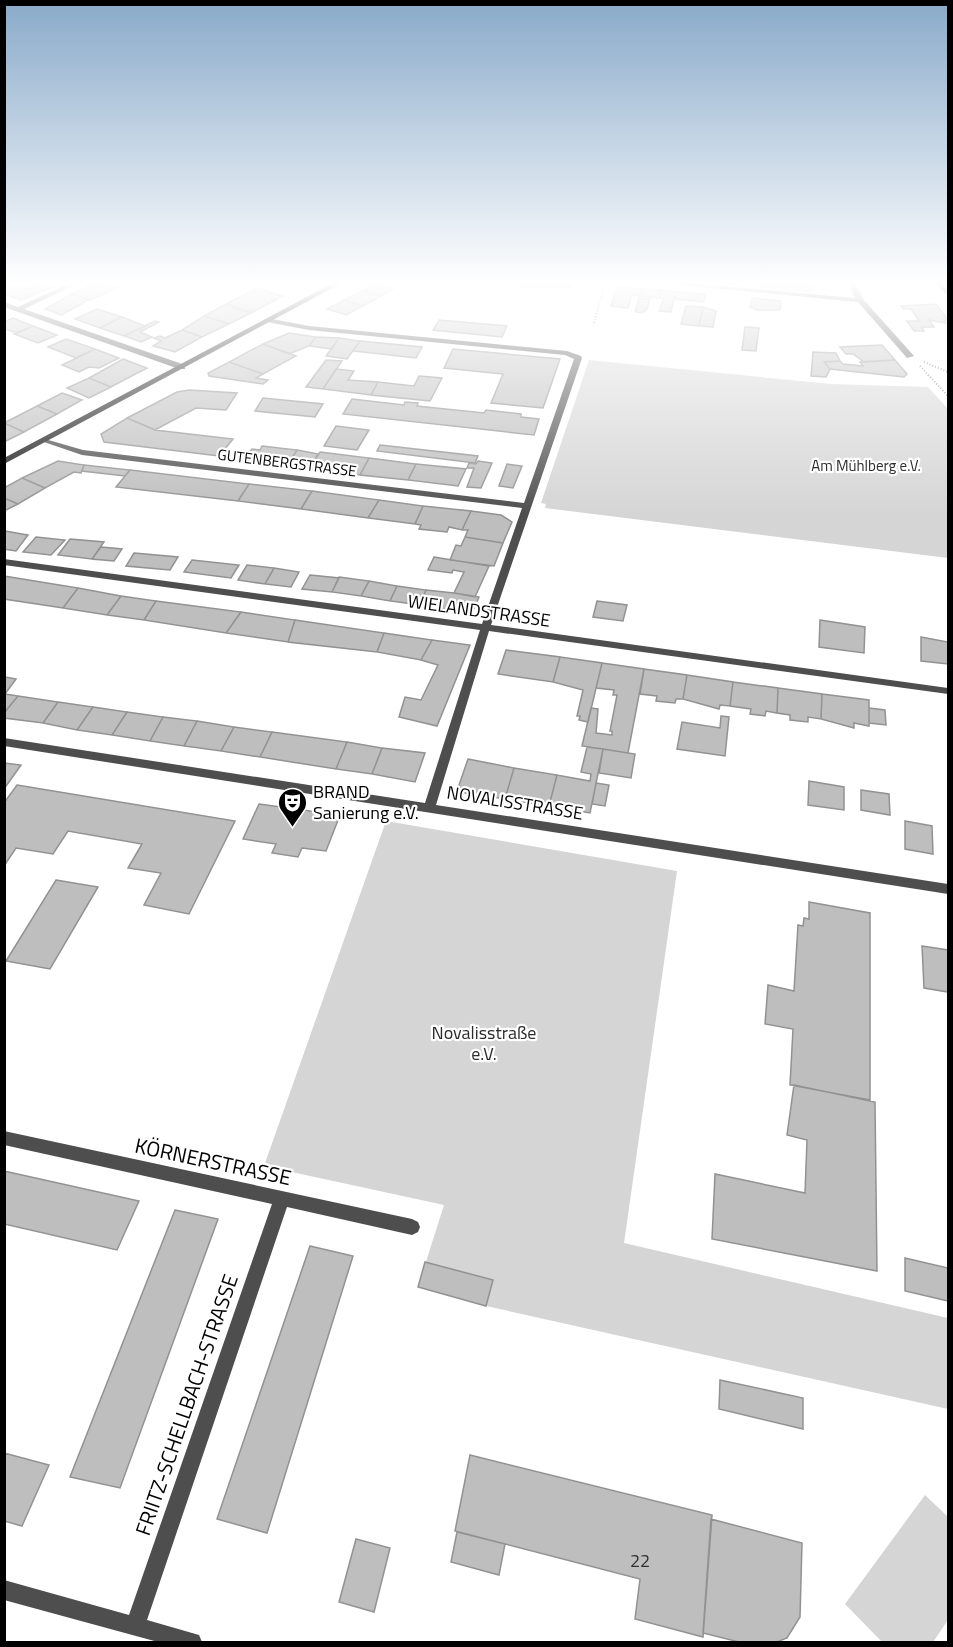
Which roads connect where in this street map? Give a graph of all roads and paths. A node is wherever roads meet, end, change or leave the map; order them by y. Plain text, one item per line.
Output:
1 (162, 360) edge
2 (195, 360) edge
3 (577, 360) edge
4 (915, 360) edge
5 (920, 360) edge
6 (182, 367) junction
7 (948, 372) edge
8 (948, 396) edge
9 (45, 441) junction
10 (4, 462) edge
11 (528, 506) junction
12 (4, 562) edge
13 (485, 629) junction
14 (948, 691) edge
15 (4, 741) edge
16 (429, 808) junction
17 (948, 889) edge
18 (4, 1138) edge
19 (282, 1198) junction
20 (412, 1227) dead end
21 (4, 1590) edge
22 (135, 1626) junction
23 (192, 1642) edge

1 - 6 street
2 - 6 main road
3 - 11 street
4 - 8 path
5 - 7 path
6 - 9 main road
9 - 10 main road
9 - 11 street, GUTENBERGSTRASSE
11 - 13 street
12 - 13 street, WIELANDSTRASSE
13 - 14 street, WIELANDSTRASSE
13 - 16 street
15 - 16 street, NOVALISSTRASSE
16 - 17 street, NOVALISSTRASSE
18 - 19 street, KÖRNERSTRASSE
19 - 20 street, KÖRNERSTRASSE
19 - 22 street, FRIITZ-SCHELLBACH-STRASSE
21 - 22 street
22 - 23 street

